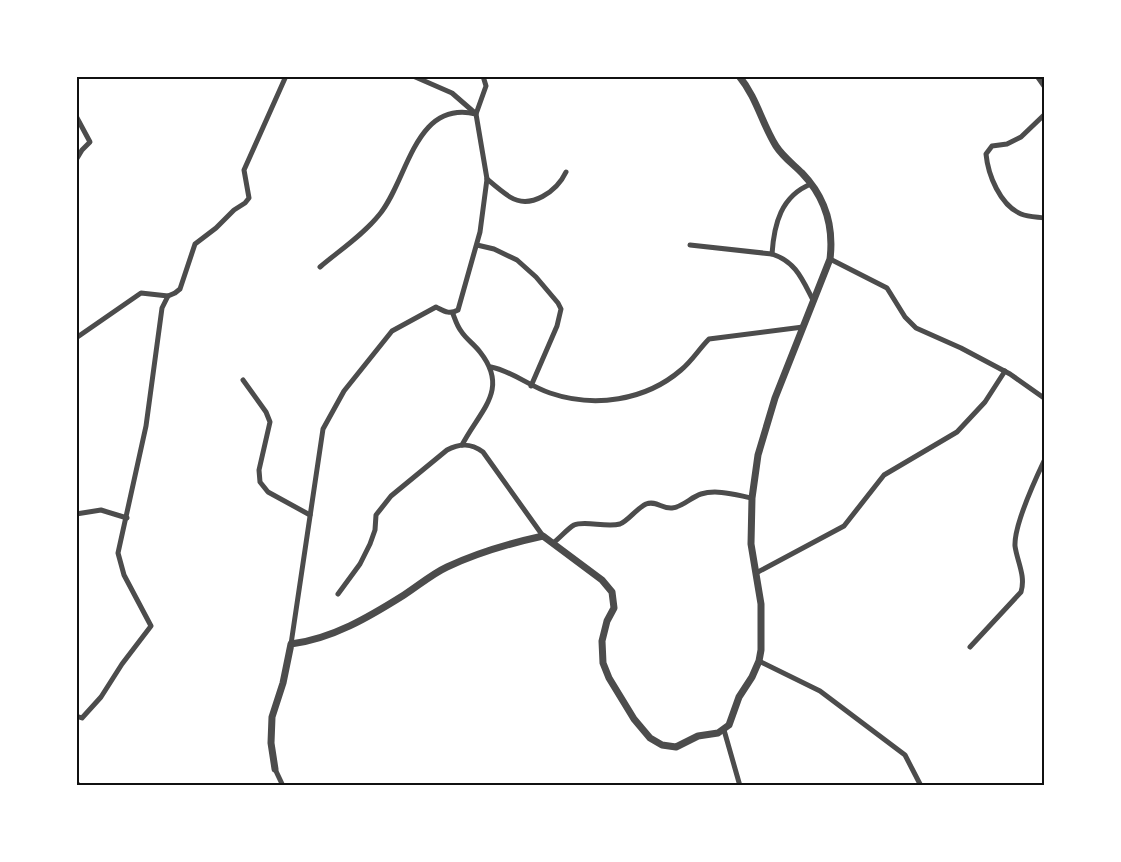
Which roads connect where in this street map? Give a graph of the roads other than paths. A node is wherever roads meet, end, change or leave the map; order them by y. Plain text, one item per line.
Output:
1 (286, 76) edge
2 (413, 76) edge
3 (483, 76) edge
4 (739, 76) edge
5 (1037, 76) edge
6 (1044, 86) edge
7 (76, 95) edge
8 (76, 114) edge
9 (476, 114) junction
10 (1044, 115) edge
11 (76, 160) edge
12 (566, 172) dead end
13 (487, 179) junction
14 (811, 184) junction
15 (1044, 218) edge
16 (477, 245) junction
17 (690, 245) dead end
18 (772, 254) junction
19 (830, 259) junction
20 (320, 267) dead end
21 (168, 296) junction
22 (813, 300) junction
23 (453, 314) junction
24 (803, 327) junction
25 (76, 338) edge
26 (491, 367) junction
27 (1005, 371) junction
28 (243, 380) dead end
29 (531, 386) junction
30 (1044, 398) edge
31 (462, 445) junction
32 (1044, 461) edge
33 (752, 498) junction
34 (76, 514) edge
35 (310, 515) junction
36 (127, 518) junction
37 (543, 536) junction
38 (554, 543) junction
39 (756, 573) junction
40 (338, 594) dead end
41 (291, 645) junction
42 (970, 647) dead end
43 (759, 661) junction
44 (76, 716) edge
45 (724, 730) junction
46 (275, 770) joint
47 (283, 786) edge
48 (740, 786) edge
49 (921, 786) edge

1 - 21 street
2 - 9 street
3 - 9 street
4 - 14 street
5 - 6 street
7 - 8 street
8 - 11 street
9 - 13 street
9 - 20 street
10 - 15 street
12 - 13 street
13 - 16 street
14 - 18 street
14 - 19 street
16 - 23 street
16 - 29 street
17 - 18 street
18 - 22 street
19 - 22 street
19 - 27 street
21 - 25 street
21 - 36 street
22 - 24 street
23 - 26 street
23 - 35 street
24 - 29 street
24 - 33 street
26 - 29 street
26 - 31 street
27 - 30 street
27 - 39 street
28 - 35 street
31 - 37 street
31 - 40 street
32 - 42 street
33 - 38 street
33 - 39 street
34 - 36 street
35 - 41 street
36 - 44 street
37 - 38 street
37 - 41 street
38 - 45 street
39 - 43 street
41 - 46 street
43 - 45 street
43 - 49 street
45 - 48 street
46 - 47 street

